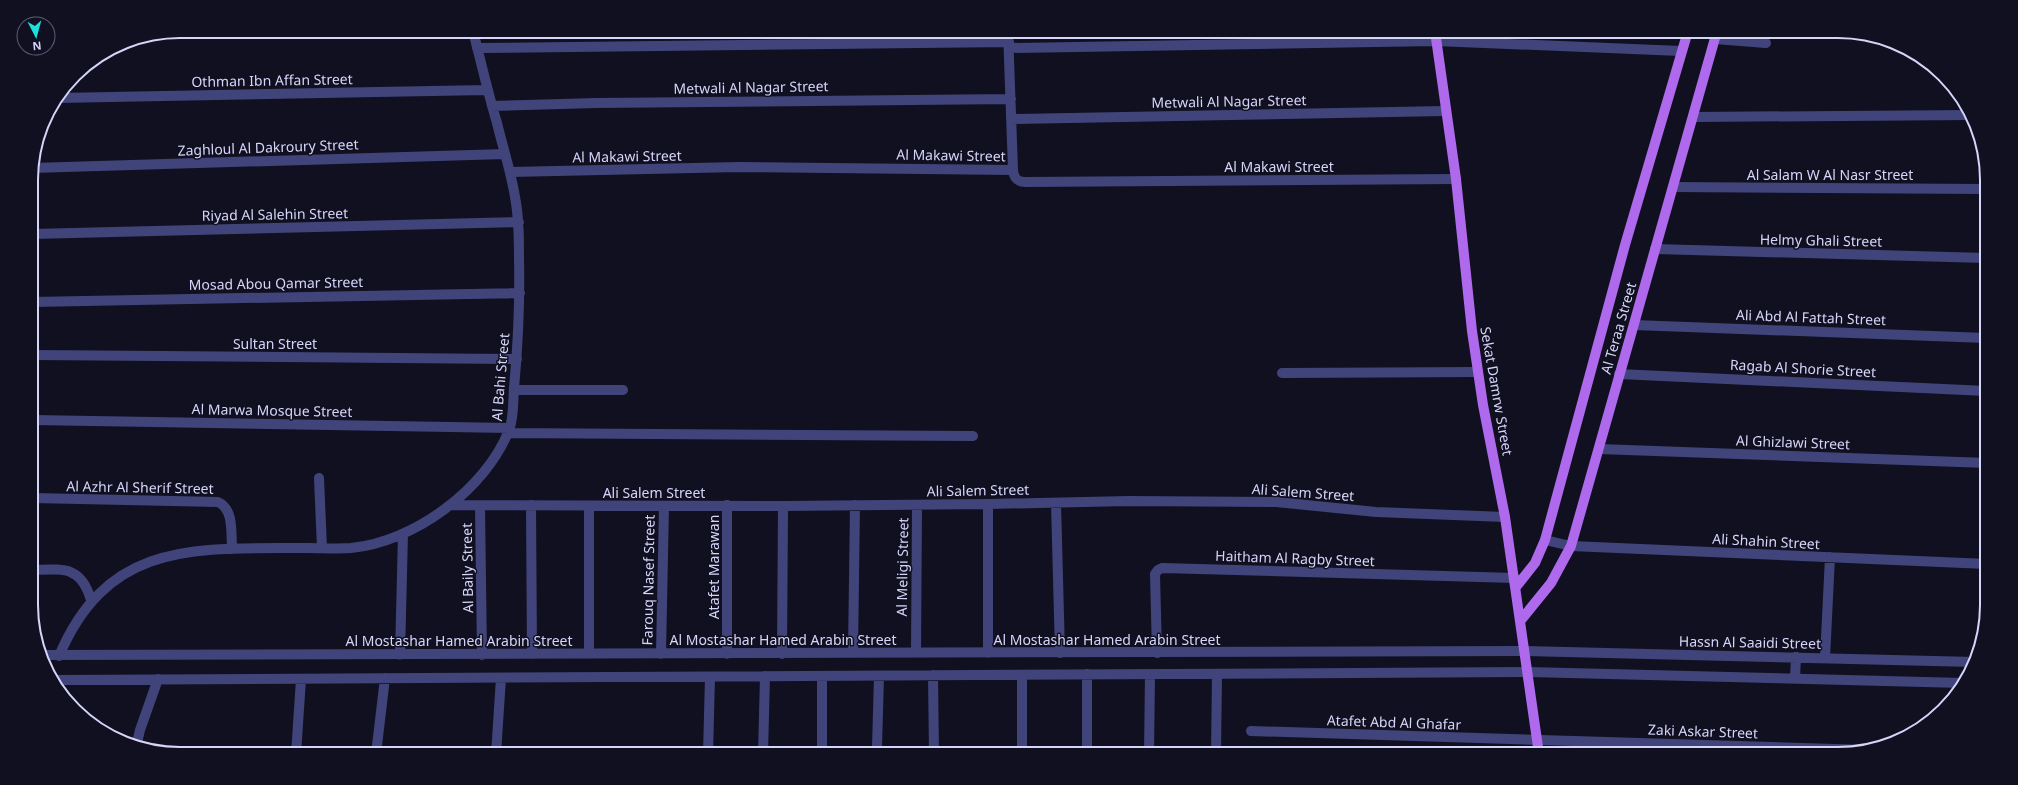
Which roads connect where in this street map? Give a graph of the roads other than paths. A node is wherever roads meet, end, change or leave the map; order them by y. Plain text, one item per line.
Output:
1 (475, 38) edge
2 (1008, 38) edge
3 (1341, 38) edge
4 (1436, 38) edge
5 (1469, 38) edge
6 (1686, 38) edge
7 (1715, 38) edge
8 (1735, 38) edge
9 (1766, 43) dead end
10 (1009, 45) junction
11 (477, 48) junction
12 (1681, 51) junction
13 (487, 90) junction
14 (64, 98) edge
15 (1011, 99) junction
16 (492, 106) junction
17 (1446, 111) junction
18 (1964, 115) edge
19 (1693, 116) junction
20 (1011, 119) junction
21 (505, 154) junction
22 (38, 168) edge
23 (1013, 170) junction
24 (510, 172) junction
25 (1456, 179) junction
26 (1673, 187) junction
27 (1980, 189) edge
28 (518, 222) junction
29 (38, 234) edge
30 (1655, 249) junction
31 (1980, 258) edge
32 (520, 293) junction
33 (38, 302) edge
34 (1634, 324) junction
35 (1980, 338) edge
36 (38, 355) edge
37 (517, 358) junction
38 (1478, 372) junction
39 (1282, 373) dead end
40 (1619, 374) junction
41 (514, 390) junction
42 (623, 390) dead end
43 (1980, 391) edge
44 (38, 420) edge
45 (509, 430) junction
46 (973, 436) dead end
47 (1599, 449) junction
48 (1980, 463) edge
49 (319, 478) dead end
50 (38, 498) edge
51 (1056, 503) junction
52 (988, 504) junction
53 (450, 505) junction
54 (531, 505) junction
55 (727, 505) junction
56 (917, 505) junction
57 (480, 506) junction
58 (589, 506) junction
59 (664, 506) junction
60 (783, 506) junction
61 (855, 506) junction
62 (1505, 517) junction
63 (403, 534) junction
64 (1545, 540) junction
65 (1571, 546) junction
66 (232, 548) junction
67 (322, 548) junction
68 (1830, 558) junction
69 (1980, 564) edge
70 (38, 570) edge
71 (1515, 583) junction
72 (91, 600) junction
73 (1521, 620) junction
74 (1525, 651) junction
75 (1157, 652) junction
76 (916, 653) junction
77 (988, 653) junction
78 (1060, 653) junction
79 (532, 654) junction
80 (588, 654) junction
81 (661, 654) junction
82 (727, 654) junction
83 (782, 654) junction
84 (853, 654) junction
85 (48, 655) edge
86 (400, 655) junction
87 (482, 655) junction
88 (59, 656) junction
89 (1796, 657) junction
90 (1825, 658) junction
91 (1968, 662) edge
92 (1528, 672) junction
93 (1087, 674) junction
94 (1150, 674) junction
95 (1217, 674) junction
96 (933, 675) junction
97 (1022, 675) junction
98 (765, 676) junction
99 (822, 676) junction
100 (879, 676) junction
101 (710, 677) junction
102 (385, 678) junction
103 (501, 678) junction
104 (1795, 678) junction
105 (301, 679) junction
106 (60, 680) edge
107 (158, 680) junction
108 (1957, 683) edge
109 (1250, 731) dead end
110 (138, 740) edge
111 (1537, 740) junction
112 (296, 747) edge
113 (377, 747) edge
114 (496, 747) edge
115 (708, 747) edge
116 (763, 747) edge
117 (822, 747) edge
118 (877, 747) edge
119 (934, 747) edge
120 (1022, 747) edge
121 (1087, 747) edge
122 (1149, 747) edge
123 (1216, 747) edge
124 (1538, 747) edge
125 (1769, 747) edge

1 - 11 street, Al Bahi Street
2 - 10 street
3 - 10 street
4 - 17 main road, Sekat Damrw Street
5 - 12 street
6 - 12 main road, Al Teraa Street
7 - 19 main road, Al Teraa Street
8 - 9 street
10 - 11 street
10 - 15 street
11 - 13 street, Al Bahi Street
12 - 64 main road, Al Teraa Street
13 - 14 street, Othman Ibn Affan Street
13 - 16 street, Al Bahi Street
15 - 16 street, Metwali Al Nagar Street
15 - 20 street
16 - 21 street, Al Bahi Street
17 - 20 street, Metwali Al Nagar Street
17 - 25 main road, Sekat Damrw Street
18 - 19 street
19 - 26 main road, Al Teraa Street
20 - 23 street
21 - 22 street, Zaghloul Al Dakroury Street
21 - 24 street, Al Bahi Street
23 - 24 street, Al Makawi Street
23 - 25 street, Al Makawi Street
24 - 28 street, Al Bahi Street
25 - 38 main road, Sekat Damrw Street
26 - 27 street, Al Salam W Al Nasr Street
26 - 30 main road, Al Teraa Street
28 - 29 street, Riyad Al Salehin Street
28 - 32 street, Al Bahi Street
30 - 31 street, Helmy Ghali Street
30 - 34 main road, Al Teraa Street
32 - 33 street, Mosad Abou Qamar Street
32 - 37 street, Al Bahi Street
34 - 35 street, Ali Abd Al Fattah Street
34 - 40 main road, Al Teraa Street
36 - 37 street, Sultan Street
37 - 41 street, Al Bahi Street
38 - 39 street
38 - 62 main road, Sekat Damrw Street
40 - 43 street, Ragab Al Shorie Street
40 - 47 main road, Al Teraa Street
41 - 42 street
41 - 45 street, Al Bahi Street
44 - 45 street, Al Marwa Mosque Street
45 - 46 street, Al Marwa Mosque Street
45 - 53 street, Al Bahi Street
47 - 48 street, Al Ghizlawi Street
47 - 65 main road, Al Teraa Street
49 - 67 street
50 - 66 street, Al Azhr Al Sherif Street
51 - 52 street, Ali Salem Street
51 - 62 street, Ali Salem Street
51 - 78 street
52 - 56 street, Ali Salem Street
52 - 77 street
53 - 57 street, Ali Salem Street
53 - 63 street, Al Bahi Street
54 - 57 street, Ali Salem Street
54 - 58 street, Ali Salem Street
54 - 79 street
55 - 59 street, Ali Salem Street
55 - 60 street, Ali Salem Street
55 - 82 street, Atafet Marawan
56 - 61 street, Ali Salem Street
56 - 76 street, Al Meligi Street
57 - 87 street, Al Baily Street
58 - 59 street, Ali Salem Street
58 - 80 street
59 - 81 street, Farouq Nasef Street
60 - 61 street, Ali Salem Street
60 - 83 street
61 - 84 street
62 - 71 main road, Sekat Damrw Street
63 - 67 street, Al Bahi Street
63 - 86 street
64 - 65 street, Ali Shahin Street
64 - 71 main road, Al Teraa Street
65 - 68 street, Ali Shahin Street
65 - 73 main road, Al Teraa Street
66 - 67 street, Al Bahi Street
66 - 72 street, Al Bahi Street
68 - 69 street, Ali Shahin Street
68 - 90 street
70 - 72 street
71 - 73 main road, Sekat Damrw Street
71 - 75 street, Haitham Al Ragby Street
72 - 88 street, Al Bahi Street
73 - 74 main road, Sekat Damrw Street
74 - 75 street, Al Mostashar Hamed Arabin Street
74 - 89 street, Hassn Al Saaidi Street
74 - 92 main road, Sekat Damrw Street
75 - 78 street, Al Mostashar Hamed Arabin Street
76 - 77 street, Al Mostashar Hamed Arabin Street
76 - 84 street, Al Mostashar Hamed Arabin Street
77 - 78 street, Al Mostashar Hamed Arabin Street
79 - 80 street, Al Mostashar Hamed Arabin Street
79 - 87 street, Al Mostashar Hamed Arabin Street
80 - 81 street, Al Mostashar Hamed Arabin Street
81 - 82 street, Al Mostashar Hamed Arabin Street
82 - 83 street, Al Mostashar Hamed Arabin Street
83 - 84 street, Al Mostashar Hamed Arabin Street
85 - 88 street, Al Mostashar Hamed Arabin Street
86 - 87 street, Al Mostashar Hamed Arabin Street
86 - 88 street, Al Mostashar Hamed Arabin Street
89 - 90 street, Hassn Al Saaidi Street
89 - 104 street
90 - 91 street, Hassn Al Saaidi Street
92 - 95 street
92 - 104 street
92 - 111 main road, Sekat Damrw Street
93 - 94 street
93 - 97 street
93 - 121 street
94 - 95 street
94 - 122 street
95 - 123 street
96 - 97 street
96 - 100 street
96 - 119 street
97 - 120 street
98 - 99 street
98 - 101 street
98 - 116 street
99 - 100 street
99 - 117 street
100 - 118 street
101 - 103 street
101 - 115 street
102 - 103 street
102 - 105 street
102 - 113 street
103 - 114 street
104 - 108 street
105 - 107 street
105 - 112 street
106 - 107 street
107 - 110 street
109 - 111 street, Atafet Abd Al Ghafar
111 - 124 main road, Sekat Damrw Street
111 - 125 street, Zaki Askar Street

